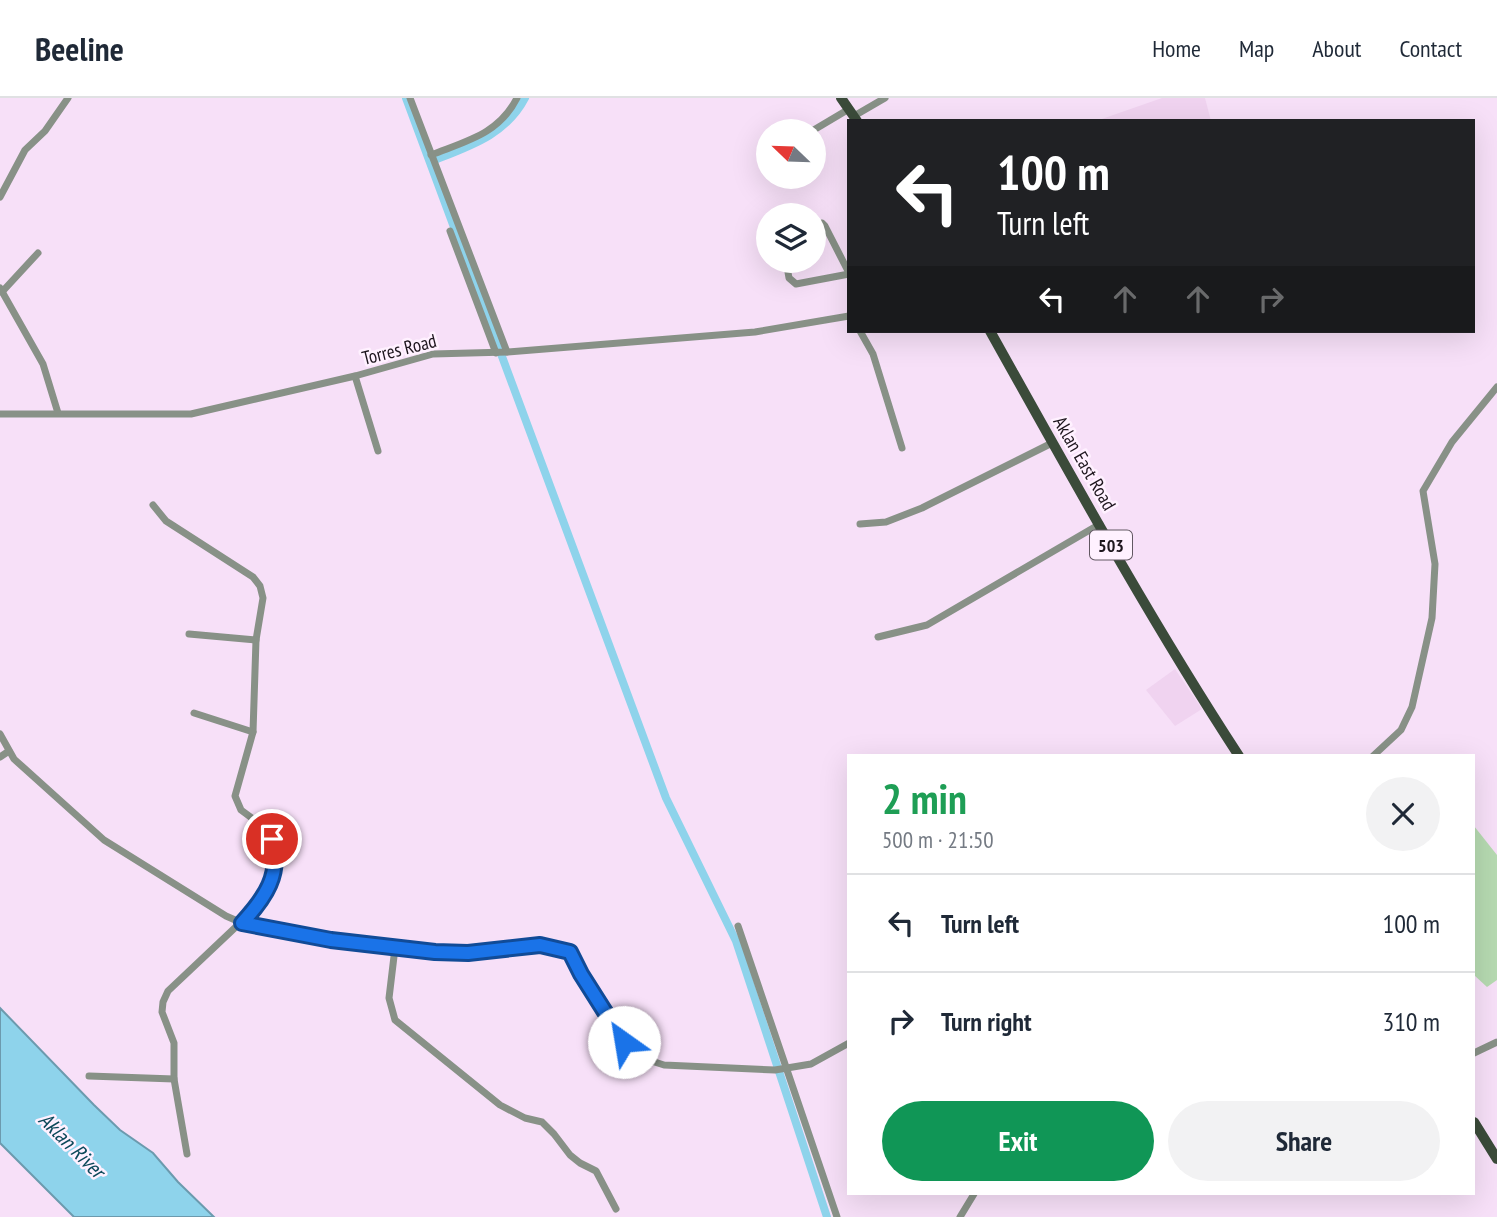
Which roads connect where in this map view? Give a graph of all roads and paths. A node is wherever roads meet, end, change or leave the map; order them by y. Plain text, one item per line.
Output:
1 (68, 98) edge
2 (410, 98) edge
3 (517, 98) edge
4 (841, 98) edge
5 (884, 98) edge
6 (853, 115) edge
7 (826, 126) edge
8 (431, 155) junction
9 (0, 197) edge
10 (826, 228) edge
11 (450, 231) dead end
12 (38, 253) dead end
13 (847, 270) edge
14 (788, 273) edge
15 (847, 274) edge
16 (1, 290) edge
17 (847, 316) edge
18 (861, 333) edge
19 (991, 333) edge
20 (501, 352) junction
21 (355, 376) junction
22 (1497, 387) edge
23 (58, 413) junction
24 (0, 414) edge
25 (1052, 443) junction
26 (902, 448) dead end
27 (378, 451) dead end
28 (153, 506) dead end
29 (860, 524) dead end
30 (1100, 524) junction
31 (189, 634) dead end
32 (878, 637) dead end
33 (256, 640) junction
34 (194, 713) dead end
35 (253, 732) junction
36 (0, 734) edge
37 (9, 751) junction
38 (1238, 754) edge
39 (1375, 754) edge
40 (0, 757) edge
41 (242, 923) junction
42 (738, 926) dead end
43 (395, 948) junction
44 (1497, 1042) edge
45 (847, 1044) edge
46 (1475, 1053) edge
47 (786, 1068) junction
48 (89, 1076) dead end
49 (174, 1079) junction
50 (1475, 1124) edge
51 (187, 1154) dead end
52 (1497, 1158) edge
53 (973, 1195) edge
54 (616, 1209) dead end
55 (837, 1217) edge
56 (960, 1217) edge

1 - 9 street
2 - 8 street
3 - 8 street
4 - 6 main road
5 - 6 street
6 - 7 street
8 - 20 street
10 - 13 street
11 - 20 street
12 - 16 street
14 - 15 street
16 - 23 street
17 - 20 street, Torres Road
18 - 26 street
19 - 25 main road, Aklan East Road / 503
20 - 21 street, Torres Road
21 - 23 street, Torres Road
21 - 27 street
22 - 39 street
23 - 24 street, Torres Road
25 - 29 street
25 - 30 main road, Aklan East Road / 503
28 - 33 street
30 - 32 street
30 - 38 main road, Aklan East Road / 503
31 - 33 street
33 - 35 street
34 - 35 street
35 - 41 street
36 - 37 street
37 - 40 street
37 - 41 street
41 - 43 street
41 - 49 street
42 - 47 street
43 - 47 street
43 - 54 street
44 - 46 street
45 - 47 street
47 - 55 street
48 - 49 street
49 - 51 street
50 - 52 main road
53 - 56 street

